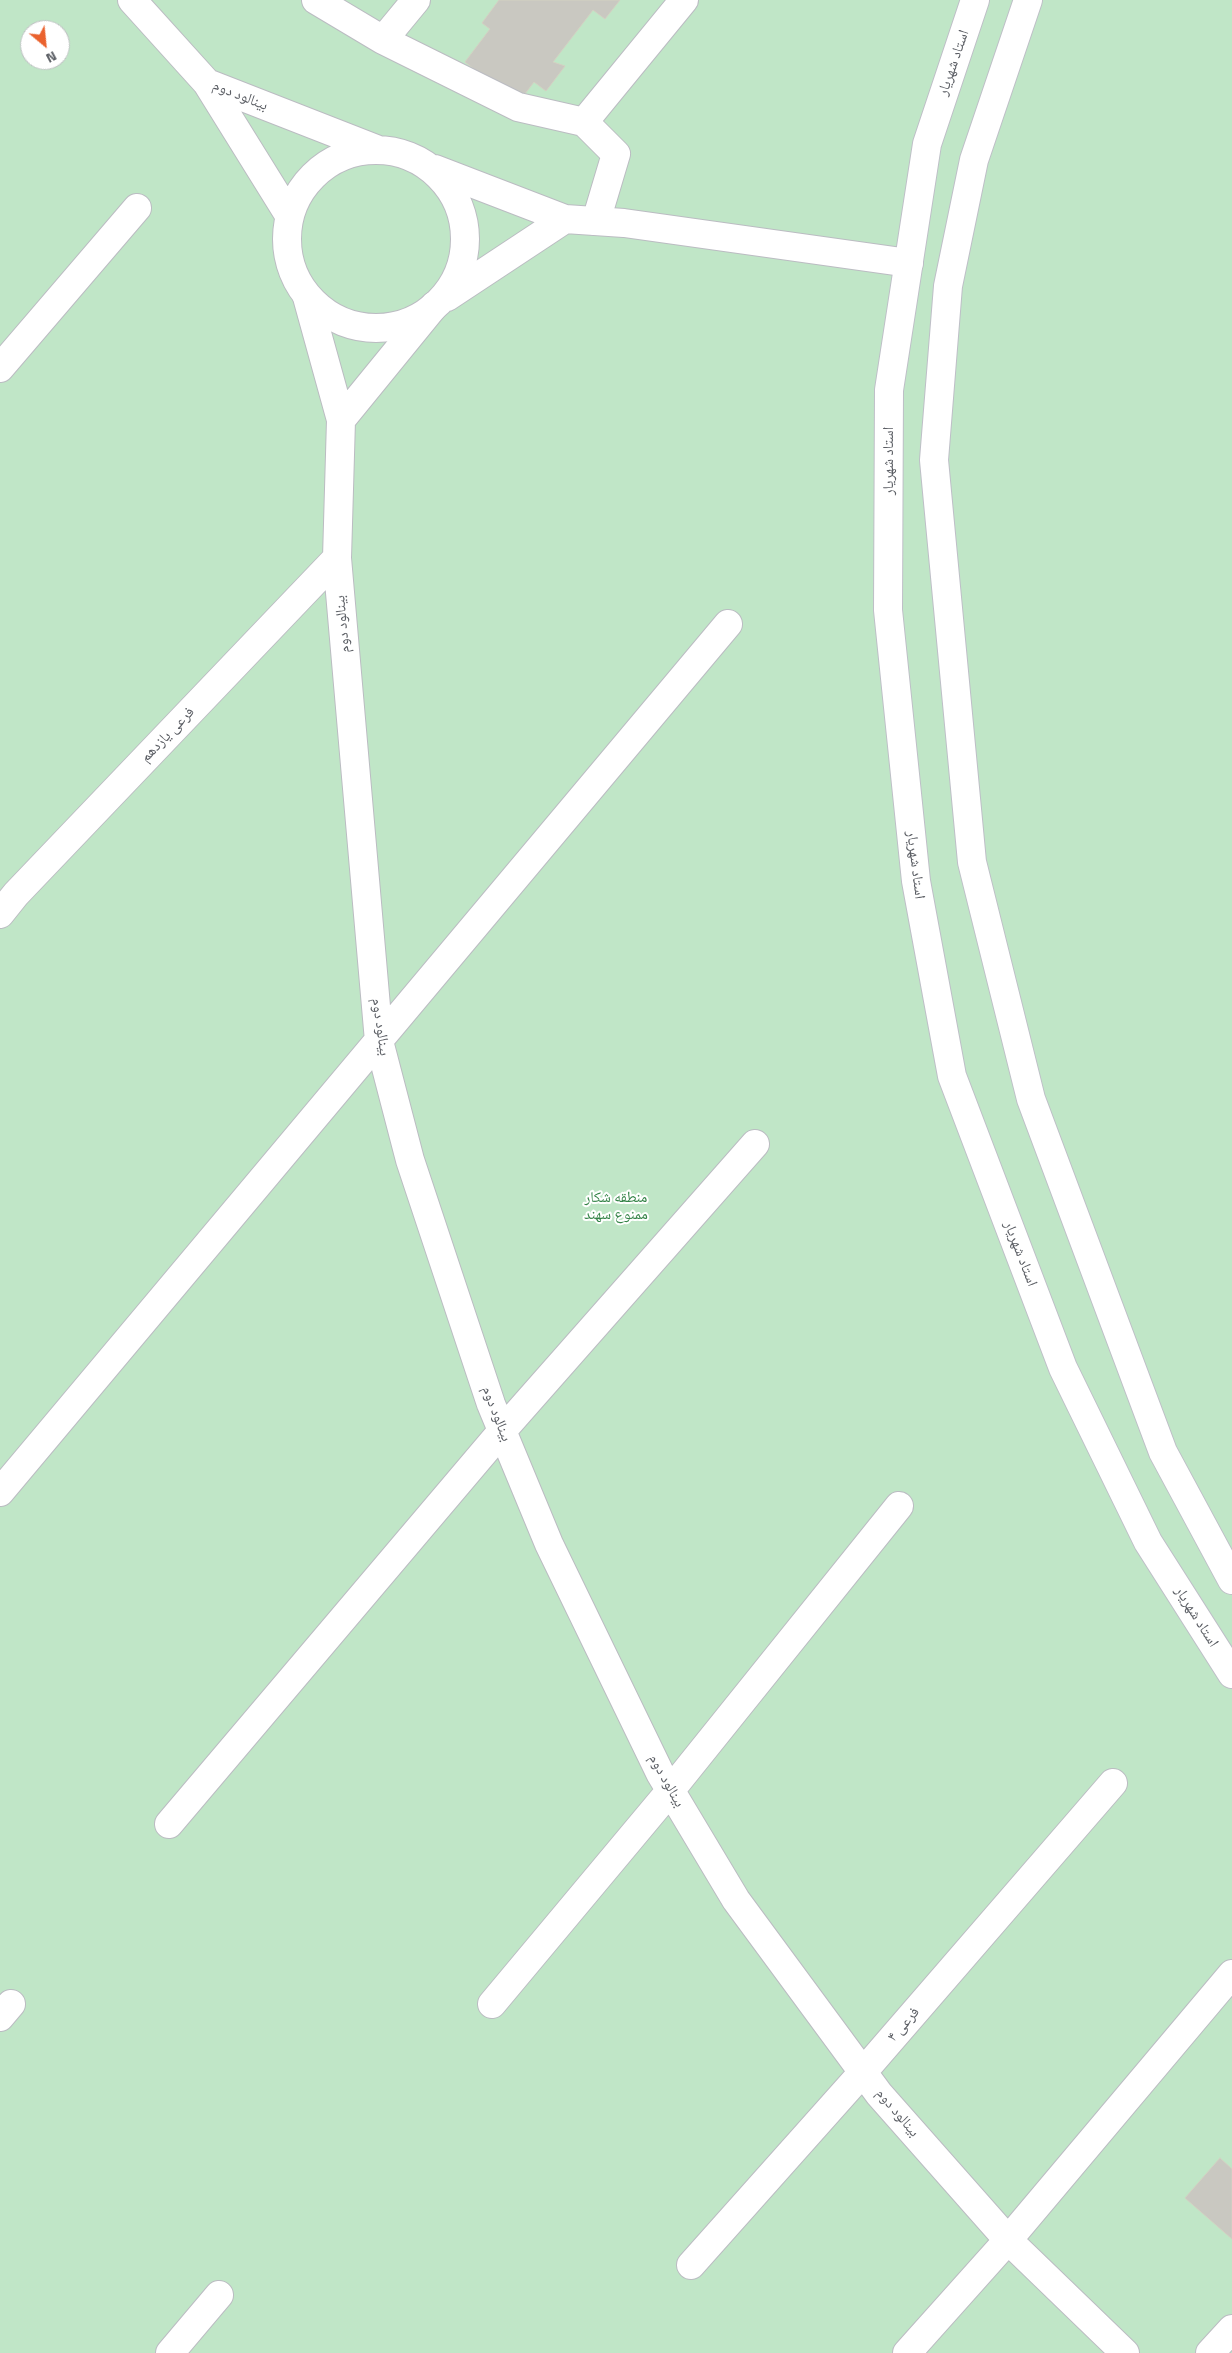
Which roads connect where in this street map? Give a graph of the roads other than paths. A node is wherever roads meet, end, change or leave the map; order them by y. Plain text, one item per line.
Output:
1 (132, 0) edge
2 (316, 0) edge
3 (416, 0) edge
4 (684, 0) edge
5 (975, 0) edge
6 (1028, 0) edge
7 (383, 40) junction
8 (207, 83) junction
9 (584, 122) junction
10 (376, 149) junction
11 (431, 167) junction
12 (137, 208) dead end
13 (289, 215) junction
14 (565, 219) junction
15 (596, 221) junction
16 (908, 263) junction
17 (307, 297) junction
18 (437, 304) junction
19 (0, 368) edge
20 (341, 420) junction
21 (337, 558) junction
22 (728, 624) dead end
23 (5, 896) edge
24 (379, 1041) junction
25 (755, 1144) dead end
26 (502, 1431) junction
27 (0, 1492) edge
28 (899, 1506) dead end
29 (1232, 1580) edge
30 (1232, 1674) edge
31 (1113, 1783) dead end
32 (670, 1790) junction
33 (169, 1824) dead end
34 (1232, 1974) edge
35 (492, 2004) dead end
36 (863, 2072) junction
37 (1008, 2240) junction
38 (691, 2265) dead end
39 (219, 2295) dead end
40 (1232, 2329) edge
41 (170, 2353) edge
42 (907, 2353) edge
43 (1125, 2353) edge
44 (1210, 2353) edge

1 - 8 street, بینالود دوم
2 - 7 street
3 - 7 street
4 - 9 street
5 - 16 street, استاد شهریار
6 - 29 street
7 - 9 street
8 - 10 street, بینالود دوم
8 - 13 street
9 - 15 street
10 - 11 street
10 - 13 street
11 - 14 street
11 - 18 street
12 - 19 street
13 - 17 street
14 - 15 street
14 - 18 street
15 - 16 street
16 - 30 street, استاد شهریار
17 - 18 street
17 - 20 street, بینالود دوم
18 - 20 street
20 - 21 street, بینالود دوم
21 - 23 street, فرعی یازدهم
21 - 24 street, بینالود دوم
22 - 24 street
24 - 26 street, بینالود دوم
24 - 27 street
25 - 26 street
26 - 32 street, بینالود دوم
26 - 33 street
28 - 32 street
31 - 36 street, فرعی ۴
32 - 35 street
32 - 36 street, بینالود دوم
34 - 37 street
36 - 37 street, بینالود دوم
36 - 38 street, فرعی ۴
37 - 42 street
37 - 43 street, بینالود دوم
39 - 41 street
40 - 44 street

